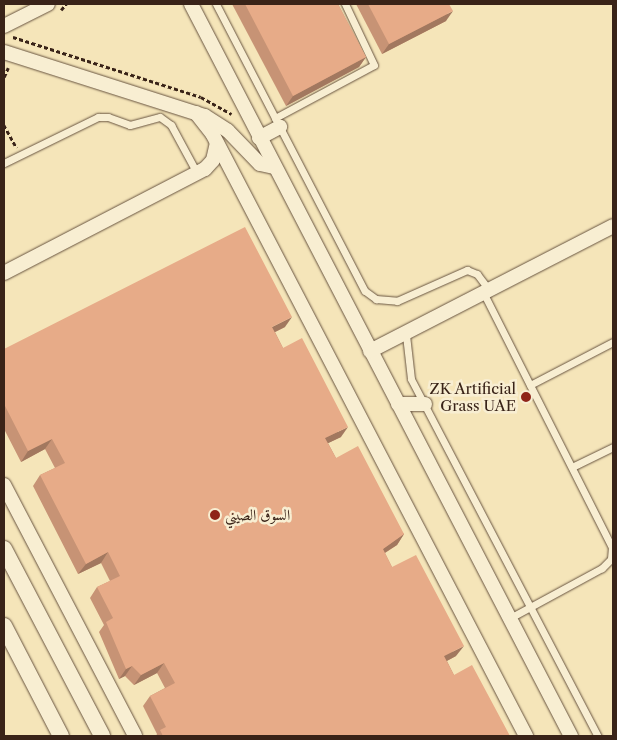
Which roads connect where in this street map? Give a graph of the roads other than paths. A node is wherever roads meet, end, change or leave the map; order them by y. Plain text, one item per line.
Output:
1 (48, 4) edge
2 (191, 4) edge
3 (216, 4) edge
4 (345, 4) edge
5 (4, 26) edge
6 (6, 58) edge
7 (196, 113) junction
8 (277, 123) junction
9 (259, 138) junction
10 (217, 143) junction
11 (4, 163) edge
12 (274, 167) junction
13 (197, 173) junction
14 (613, 226) edge
15 (4, 273) edge
16 (486, 292) junction
17 (406, 334) junction
18 (613, 342) edge
19 (370, 351) junction
20 (530, 385) junction
21 (398, 404) junction
22 (425, 404) junction
23 (613, 447) edge
24 (572, 467) junction
25 (4, 486) edge
26 (4, 549) edge
27 (612, 559) edge
28 (530, 607) junction
29 (510, 618) junction
30 (4, 626) edge
31 (60, 736) edge
32 (102, 736) edge
33 (135, 736) edge
34 (526, 736) edge
35 (571, 736) edge
36 (598, 736) edge

1 - 5 street
2 - 9 street
3 - 8 lane
4 - 8 lane
6 - 7 street
7 - 10 street
7 - 12 street
8 - 9 street
8 - 16 lane
9 - 12 street
10 - 13 street
10 - 34 street
11 - 13 lane
12 - 19 street
13 - 15 street
14 - 16 street
16 - 17 street
16 - 20 lane
17 - 19 street
17 - 22 lane
18 - 20 lane
19 - 21 street
20 - 24 lane
21 - 22 street
21 - 29 street
22 - 28 lane
23 - 24 lane
24 - 27 lane
25 - 33 street
26 - 32 street
27 - 28 lane
28 - 29 lane
28 - 36 lane
29 - 35 street
30 - 31 street

